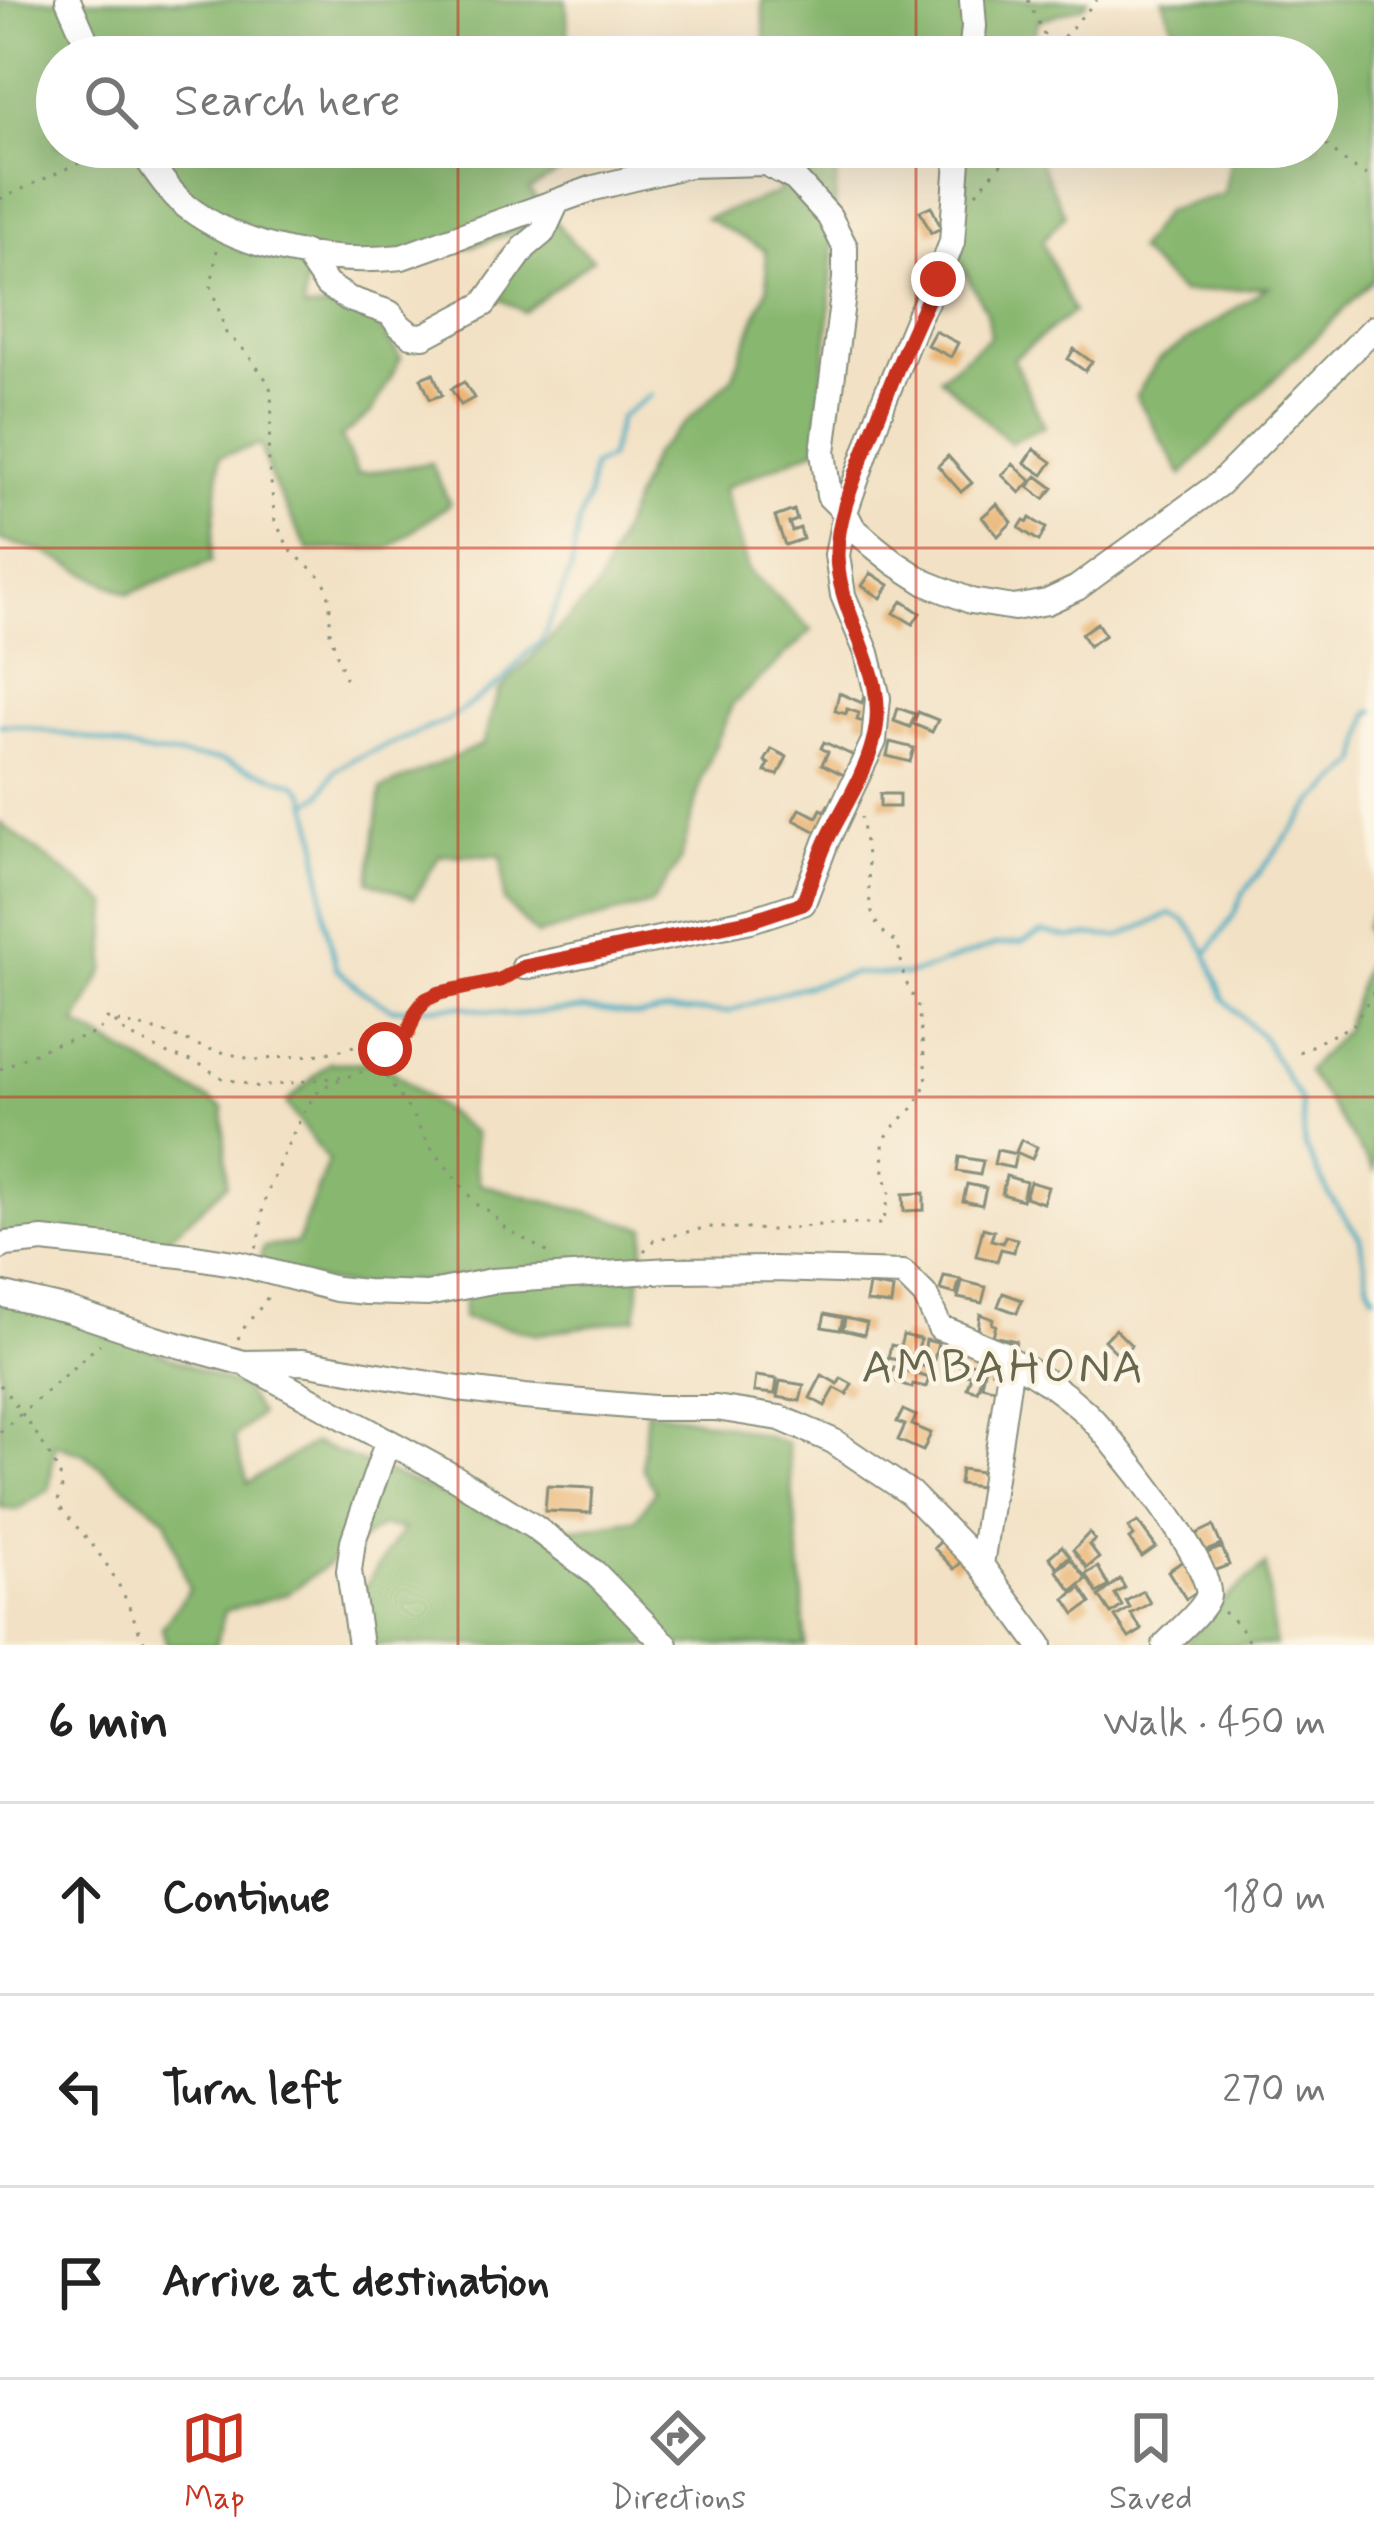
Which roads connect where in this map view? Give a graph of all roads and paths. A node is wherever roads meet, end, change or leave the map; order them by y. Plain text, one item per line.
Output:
1 (68, 0) edge
2 (971, 0) edge
3 (1028, 0) edge
4 (1097, 0) edge
5 (84, 36) edge
6 (973, 36) edge
7 (1046, 36) edge
8 (1065, 36) edge
9 (1338, 155) edge
10 (69, 168) edge
11 (155, 168) edge
12 (676, 168) edge
13 (774, 168) edge
14 (958, 168) edge
15 (998, 168) edge
16 (1374, 179) edge
17 (0, 200) edge
18 (557, 202) junction
19 (956, 216) junction
20 (218, 225) junction
21 (305, 253) junction
22 (1374, 328) edge
23 (844, 512) junction
24 (346, 681) dead end
25 (850, 794) junction
26 (524, 967) joint
27 (1374, 992) edge
28 (114, 1020) junction
29 (387, 1048) junction
30 (1299, 1052) dead end
31 (378, 1066) junction
32 (0, 1069) edge
33 (350, 1075) junction
34 (0, 1247) edge
35 (565, 1262) dead end
36 (264, 1271) junction
37 (623, 1273) junction
38 (0, 1294) edge
39 (120, 1327) junction
40 (1008, 1359) junction
41 (244, 1363) junction
42 (0, 1385) edge
43 (23, 1414) junction
44 (0, 1432) edge
45 (388, 1444) junction
46 (981, 1565) junction
47 (1207, 1600) junction
48 (146, 1645) edge
49 (360, 1645) edge
50 (666, 1645) edge
51 (1040, 1645) edge
52 (1165, 1645) edge
53 (1250, 1645) edge

1 - 5 street
2 - 6 street
3 - 7 path
4 - 8 path
9 - 16 path
10 - 17 path
11 - 20 street
12 - 18 street
13 - 23 street
14 - 19 street
15 - 19 path
18 - 21 street
18 - 21 street
19 - 23 street
20 - 21 street
20 - 24 path
22 - 23 street
23 - 25 street
25 - 26 street
25 - 37 path
26 - 29 path
27 - 30 path
28 - 29 path
28 - 32 path
28 - 33 path
29 - 31 path
31 - 33 path
31 - 35 path
33 - 36 path
34 - 36 street
36 - 37 street
36 - 41 path
37 - 40 street
38 - 39 street
39 - 41 street
39 - 43 path
40 - 46 street
40 - 47 street
41 - 45 street
41 - 46 street
42 - 43 path
43 - 44 path
43 - 48 path
45 - 49 street
45 - 50 street
46 - 51 street
47 - 52 street
47 - 53 path

